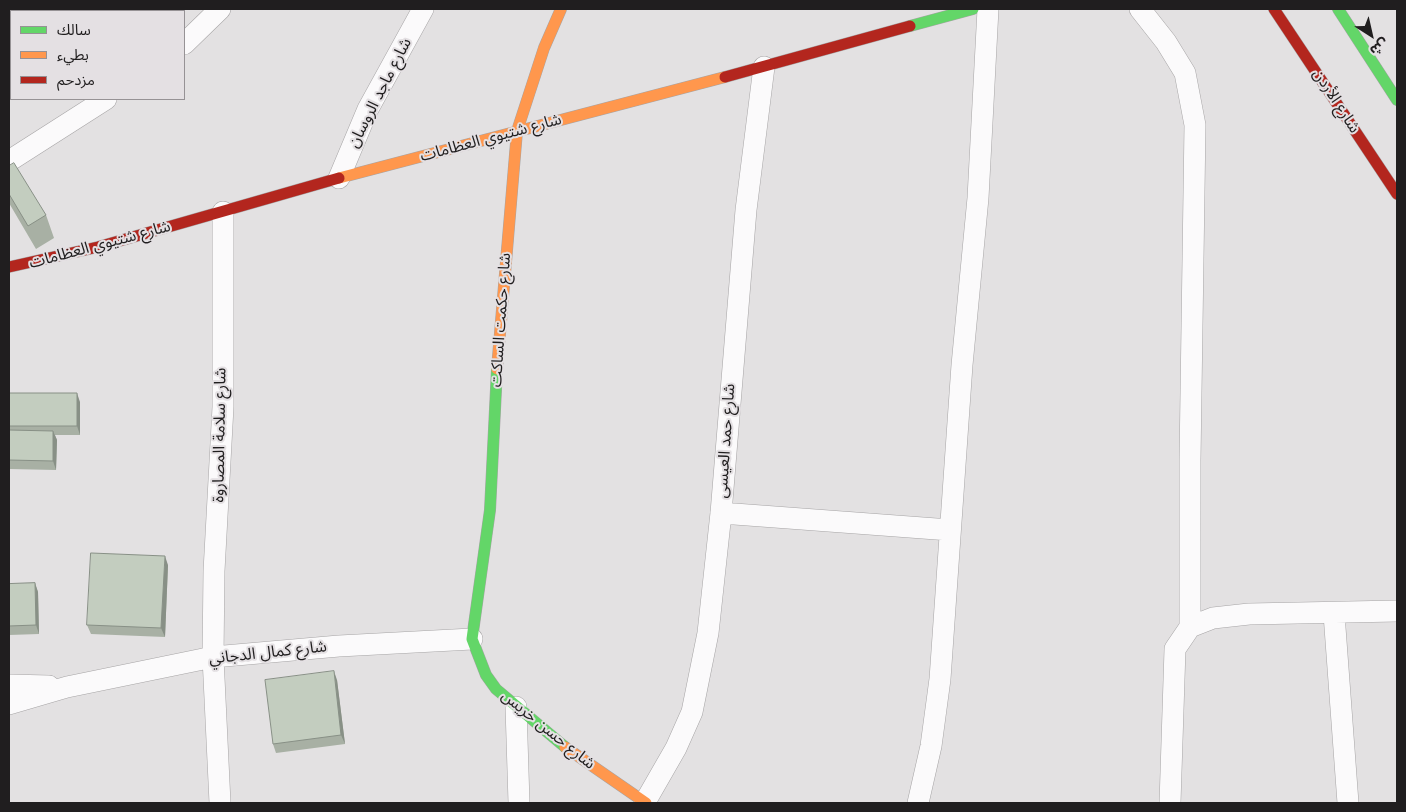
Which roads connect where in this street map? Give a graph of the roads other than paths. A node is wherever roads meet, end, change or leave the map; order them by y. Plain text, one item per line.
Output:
1 (220, 9) edge
2 (423, 9) edge
3 (561, 9) edge
4 (972, 9) edge
5 (988, 9) edge
6 (1140, 9) edge
7 (1274, 9) edge
8 (1338, 9) edge
9 (185, 43) edge
10 (764, 67) junction
11 (104, 100) edge
12 (1397, 100) edge
13 (516, 131) junction
14 (9, 161) edge
15 (339, 178) junction
16 (1397, 194) edge
17 (223, 212) junction
18 (9, 267) edge
19 (721, 514) junction
20 (950, 530) junction
21 (1397, 611) edge
22 (1334, 614) junction
23 (1190, 627) junction
24 (472, 639) junction
25 (213, 657) junction
26 (9, 685) edge
27 (67, 687) junction
28 (9, 704) edge
29 (516, 707) junction
30 (220, 803) edge
31 (519, 803) edge
32 (646, 803) edge
33 (918, 803) edge
34 (1170, 803) edge
35 (1348, 803) edge

1 - 9 street
2 - 15 street, شارع ماجد الروسان
3 - 13 main road, شارع حكمت الساكت
4 - 10 main road, شارع شتيوي العظامات
5 - 20 street
6 - 23 street
7 - 16 main road, شارع الأردن
8 - 12 main road
10 - 13 main road, شارع شتيوي العظامات
10 - 19 street, شارع حمد العيسى
11 - 14 street
13 - 15 main road, شارع شتيوي العظامات
13 - 24 main road, شارع حكمت الساكت
15 - 17 main road, شارع شتيوي العظامات
17 - 18 main road, شارع شتيوي العظامات
17 - 25 street, شارع سلامة المصاروة
19 - 20 street
19 - 32 street, شارع حمد العيسى
20 - 33 street
21 - 22 street
22 - 23 street
22 - 35 street
23 - 34 street
24 - 25 street, شارع كمال الدجاني
24 - 29 main road, شارع حسن خريس
25 - 27 street, شارع كمال الدجاني
25 - 30 street, شارع سلامة المصاروة
26 - 27 street, شارع كمال الدجاني
27 - 28 street, شارع كمال الدجاني
29 - 31 street
29 - 32 main road, شارع حسن خريس

